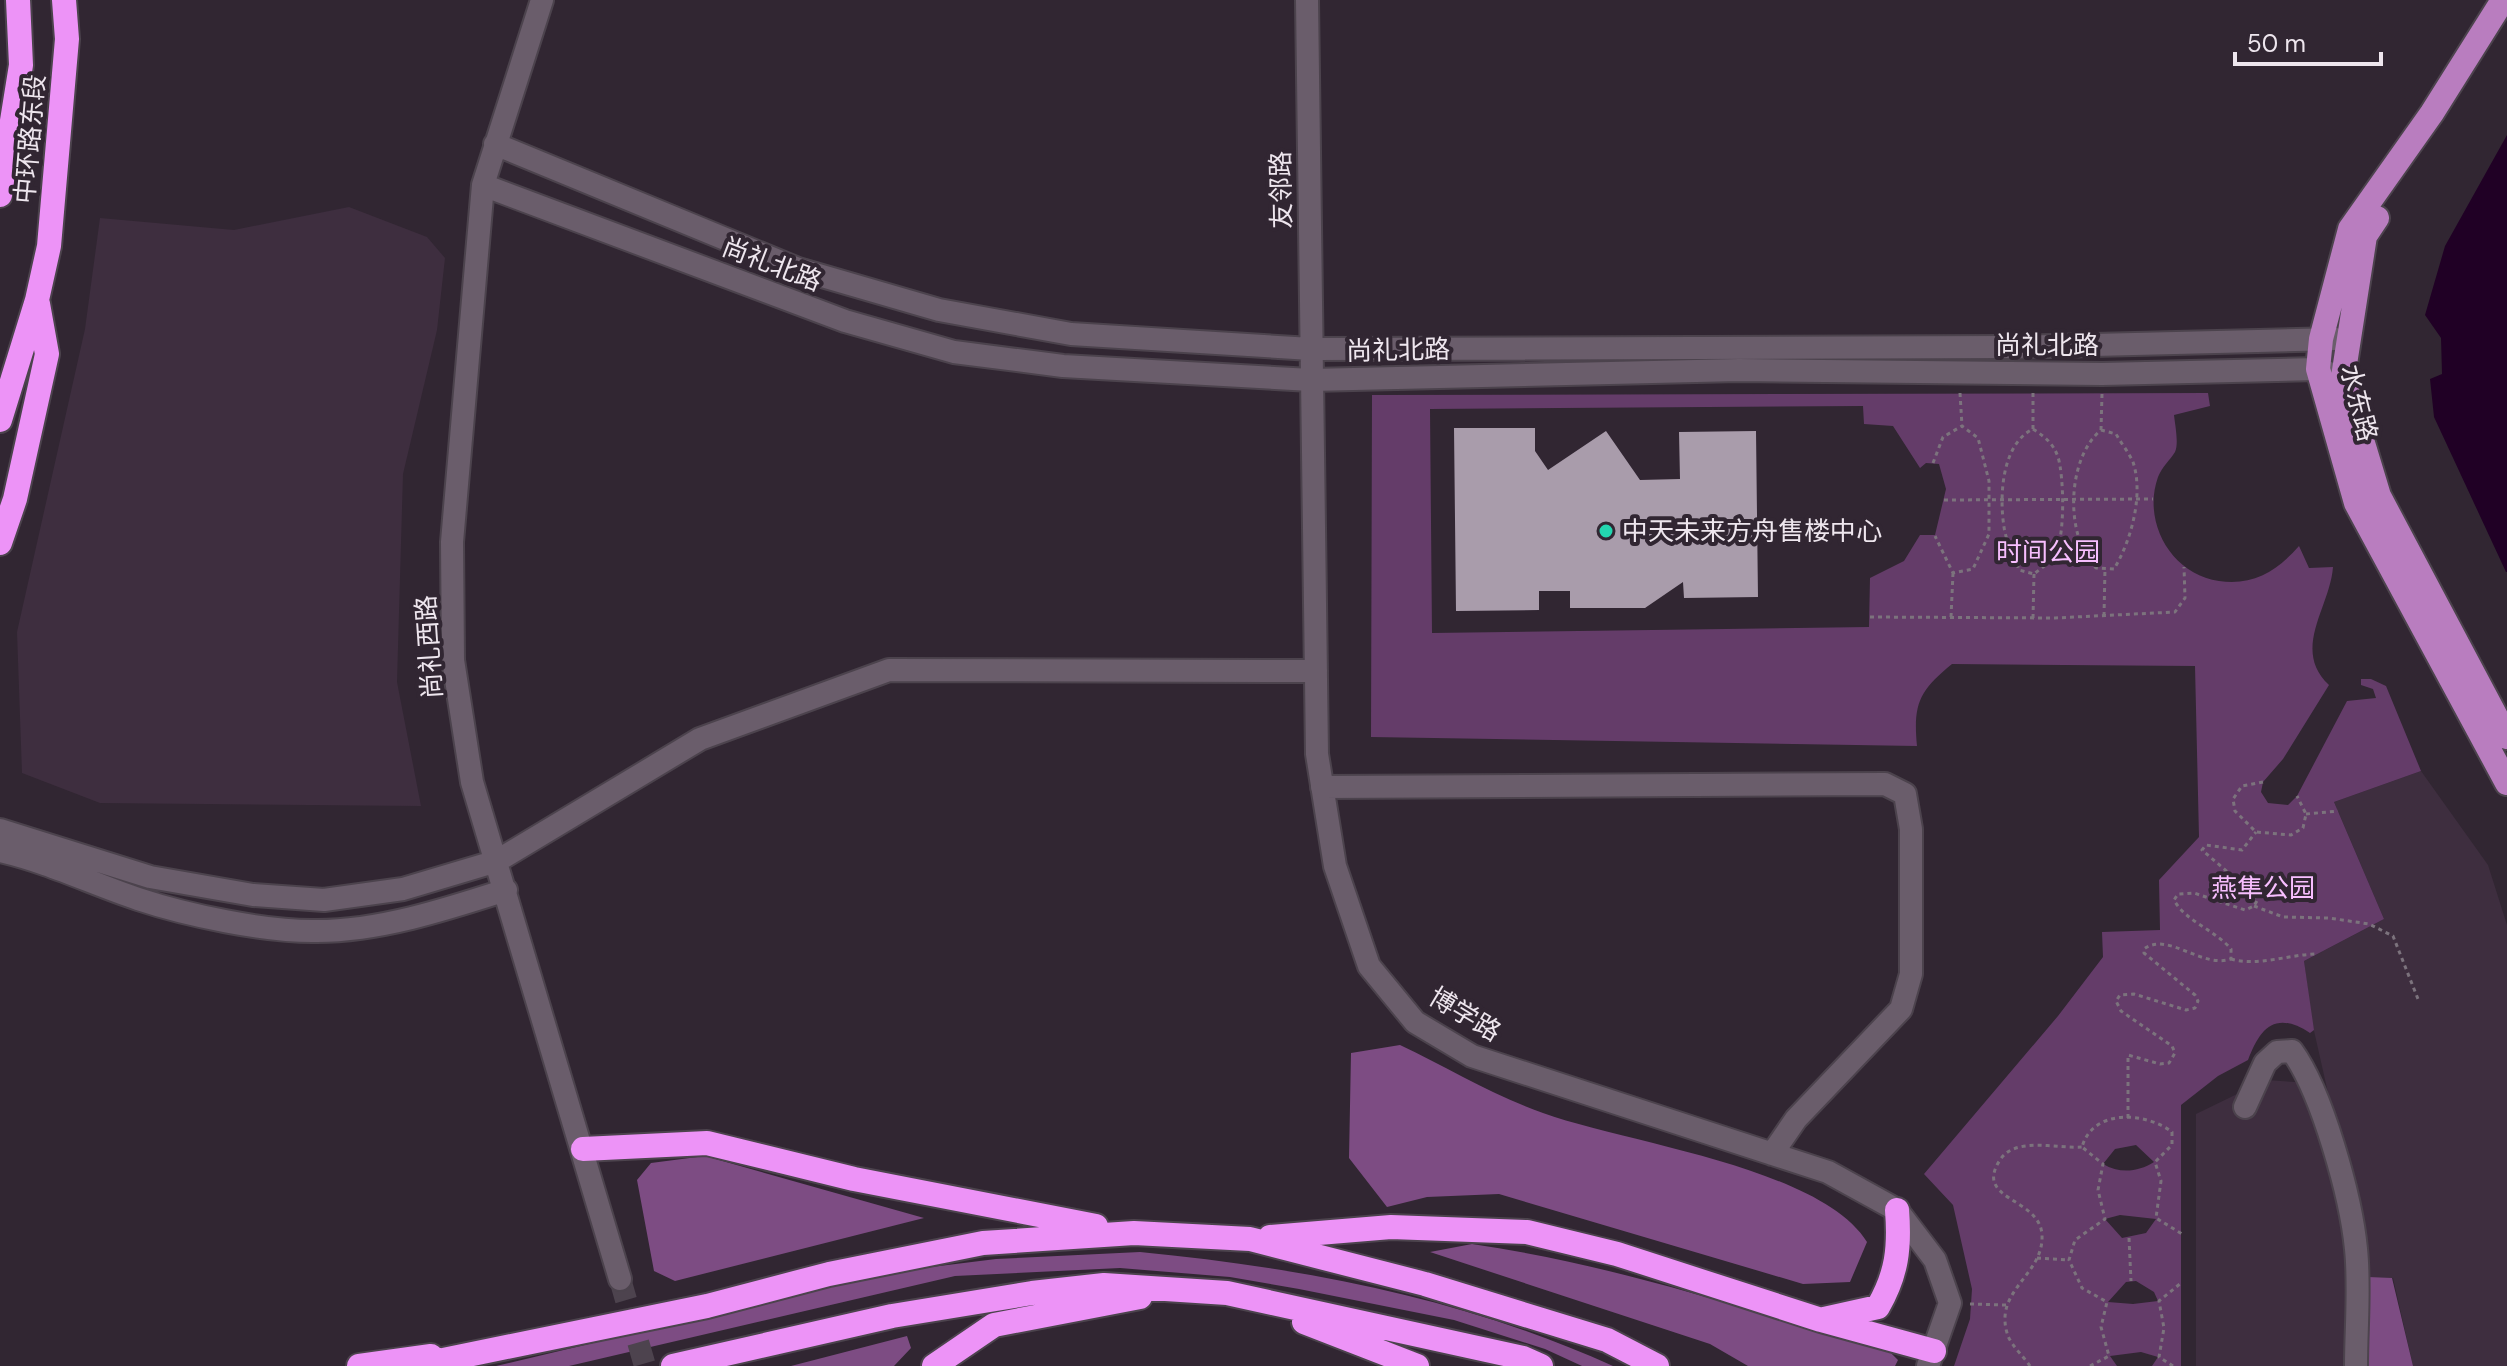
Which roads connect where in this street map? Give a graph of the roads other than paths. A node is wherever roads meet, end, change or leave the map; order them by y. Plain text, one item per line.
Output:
1 (18, 0) edge
2 (64, 0) edge
3 (542, 0) edge
4 (1307, 0) edge
5 (2503, 0) edge
6 (2507, 24) edge
7 (495, 144) junction
8 (483, 185) junction
9 (0, 195) edge
10 (37, 300) junction
11 (2321, 339) junction
12 (2349, 339) junction
13 (1311, 349) junction
14 (2318, 369) junction
15 (2343, 377) junction
16 (1311, 380) junction
17 (0, 420) edge
18 (0, 543) edge
19 (1316, 671) junction
20 (2507, 737) edge
21 (2507, 783) edge
22 (1322, 787) junction
23 (0, 830) edge
24 (0, 851) edge
25 (497, 861) junction
26 (506, 890) junction
27 (2245, 1107) dead end
28 (583, 1149) junction
29 (1772, 1154) junction
30 (1897, 1210) junction
31 (1134, 1233) junction
32 (1250, 1239) junction
33 (620, 1279) tunnel mouth
34 (1175, 1290) junction
35 (1227, 1293) junction
36 (1821, 1320) junction
37 (501, 1346) junction
38 (1931, 1358) edge
39 (359, 1366) edge
40 (414, 1366) edge
41 (673, 1366) edge
42 (934, 1366) edge
43 (1417, 1366) edge
44 (1541, 1366) edge
45 (1657, 1366) edge
46 (2356, 1366) edge

1 - 9 highway, 中环路东段
2 - 10 highway, 中环路东段
3 - 7 street, 尚礼西路
4 - 13 street, 友邻路
5 - 11 main road, 水东路
6 - 12 main road, 水东路
7 - 8 street, 尚礼西路
7 - 13 street, 尚礼北路
8 - 16 street, 尚礼北路
8 - 25 street, 尚礼西路
10 - 17 highway, 中环路东段
10 - 18 highway
11 - 12 street, 尚礼北路
11 - 13 street, 尚礼北路
11 - 14 main road, 水东路
12 - 15 main road, 水东路
13 - 16 street, 友邻路
14 - 15 street, 尚礼北路
14 - 16 street, 尚礼北路
14 - 21 main road, 水东路
15 - 20 main road, 水东路
16 - 19 street, 博学路
19 - 22 street, 博学路
19 - 25 street
22 - 29 street, 博学路
22 - 29 street
23 - 25 street
24 - 26 street
25 - 26 street, 尚礼西路
26 - 28 street, 尚礼西路
27 - 46 street
28 - 31 highway
28 - 33 street, 尚礼西路
29 - 30 street, 博学路
30 - 36 highway
30 - 38 street, 博学路
31 - 32 highway
31 - 37 highway
32 - 36 highway
32 - 45 highway
34 - 35 highway
34 - 41 highway
34 - 42 highway
35 - 43 highway
35 - 44 highway
36 - 38 highway
37 - 39 highway
37 - 40 highway

